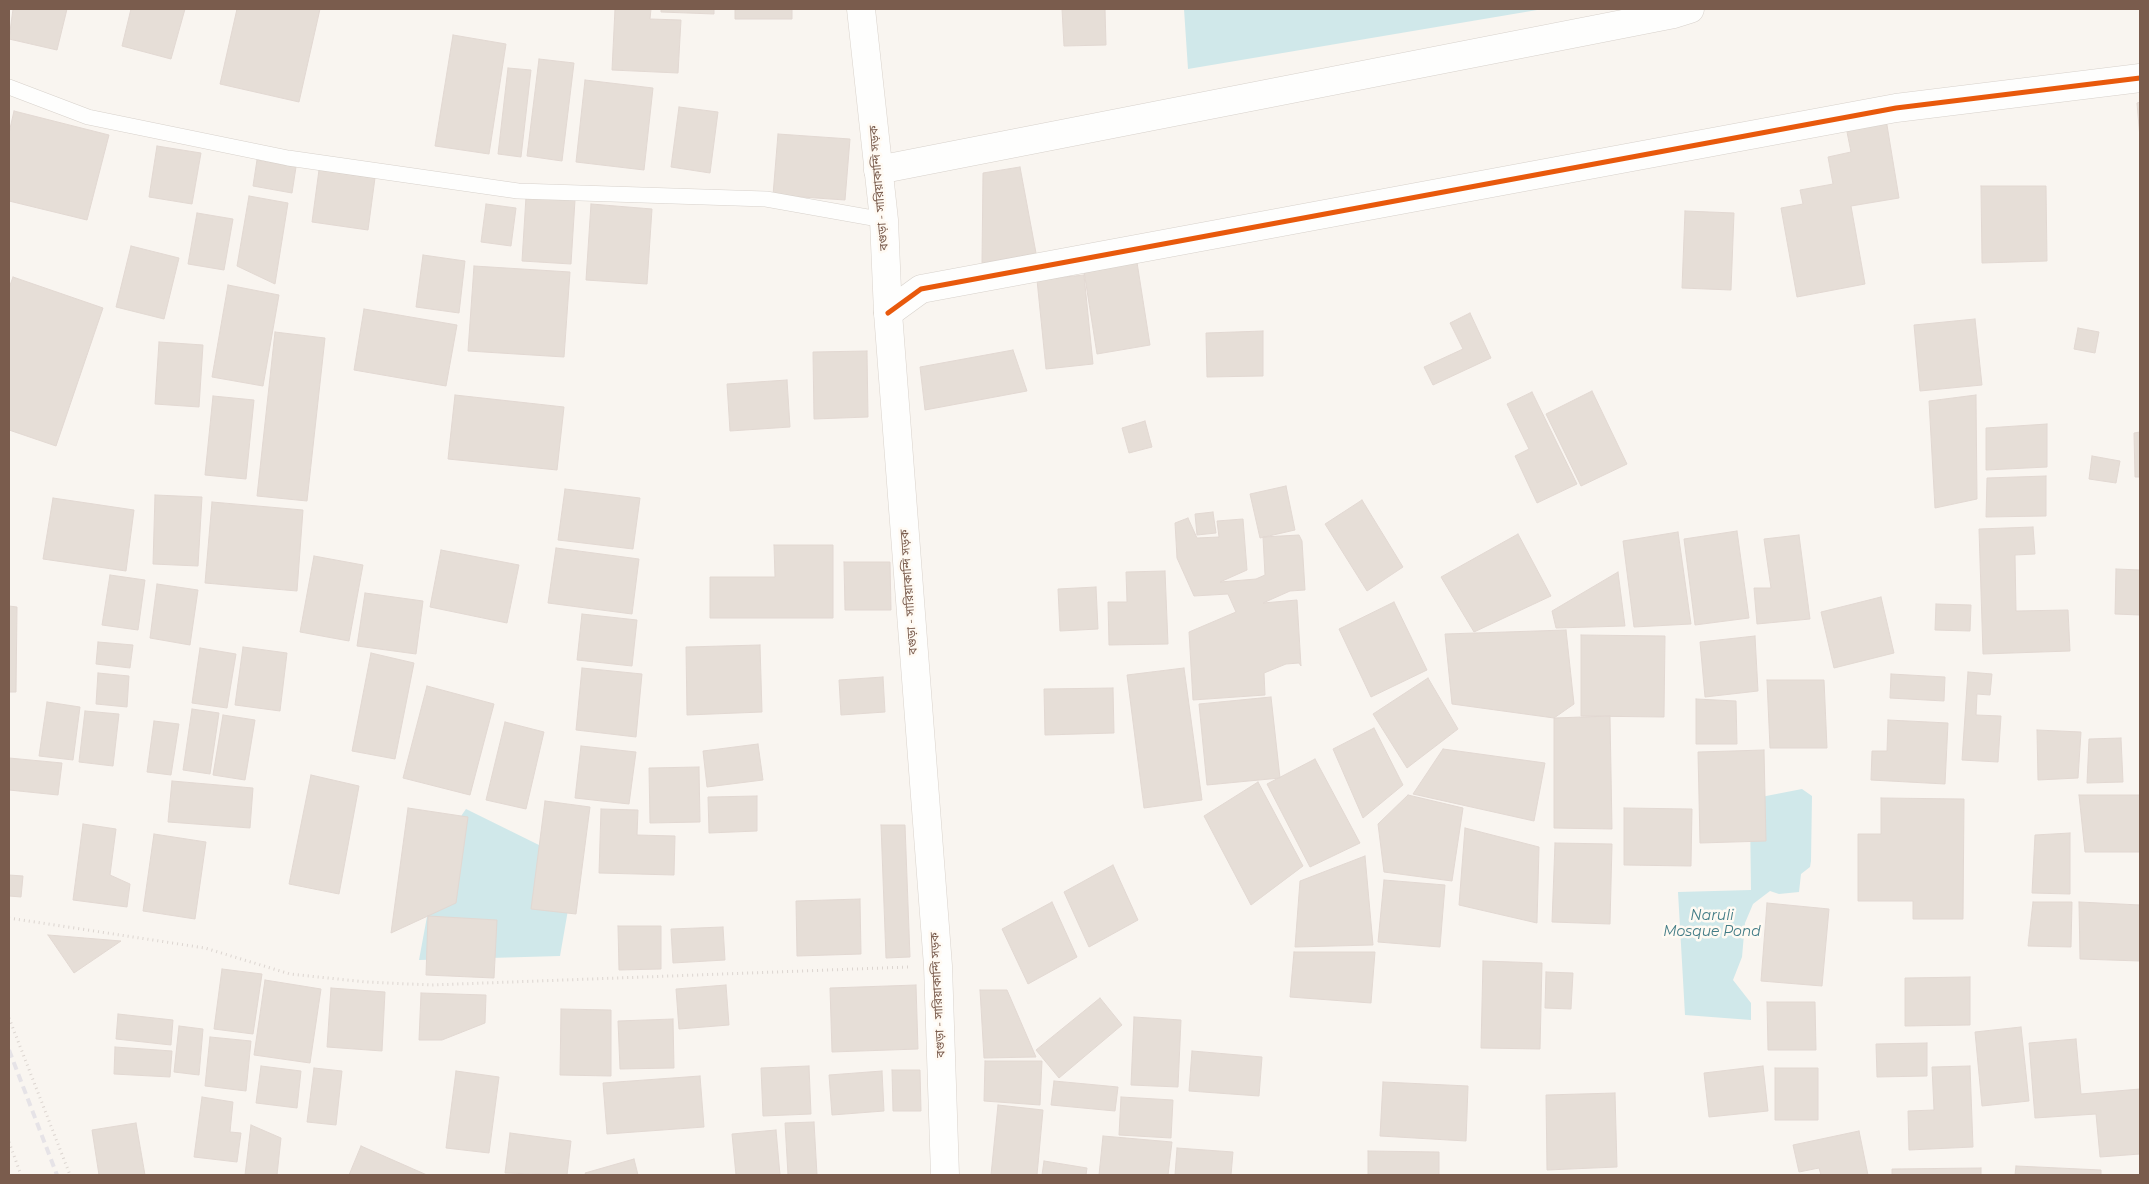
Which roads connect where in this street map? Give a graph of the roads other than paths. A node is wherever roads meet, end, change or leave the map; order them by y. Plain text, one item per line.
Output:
1 (861, 9) edge
2 (1690, 9) edge
3 (2140, 78) edge
4 (9, 87) edge
5 (878, 170) junction
6 (884, 220) junction
7 (888, 313) junction
8 (946, 1175) edge

1 - 5 street, বগুড়া - সারিয়াকান্দি সড়ক
2 - 5 street
3 - 7 street
4 - 6 lane
5 - 6 street, বগুড়া - সারিয়াকান্দি সড়ক
6 - 7 street, বগুড়া - সারিয়াকান্দি সড়ক
7 - 8 street, বগুড়া - সারিয়াকান্দি সড়ক

